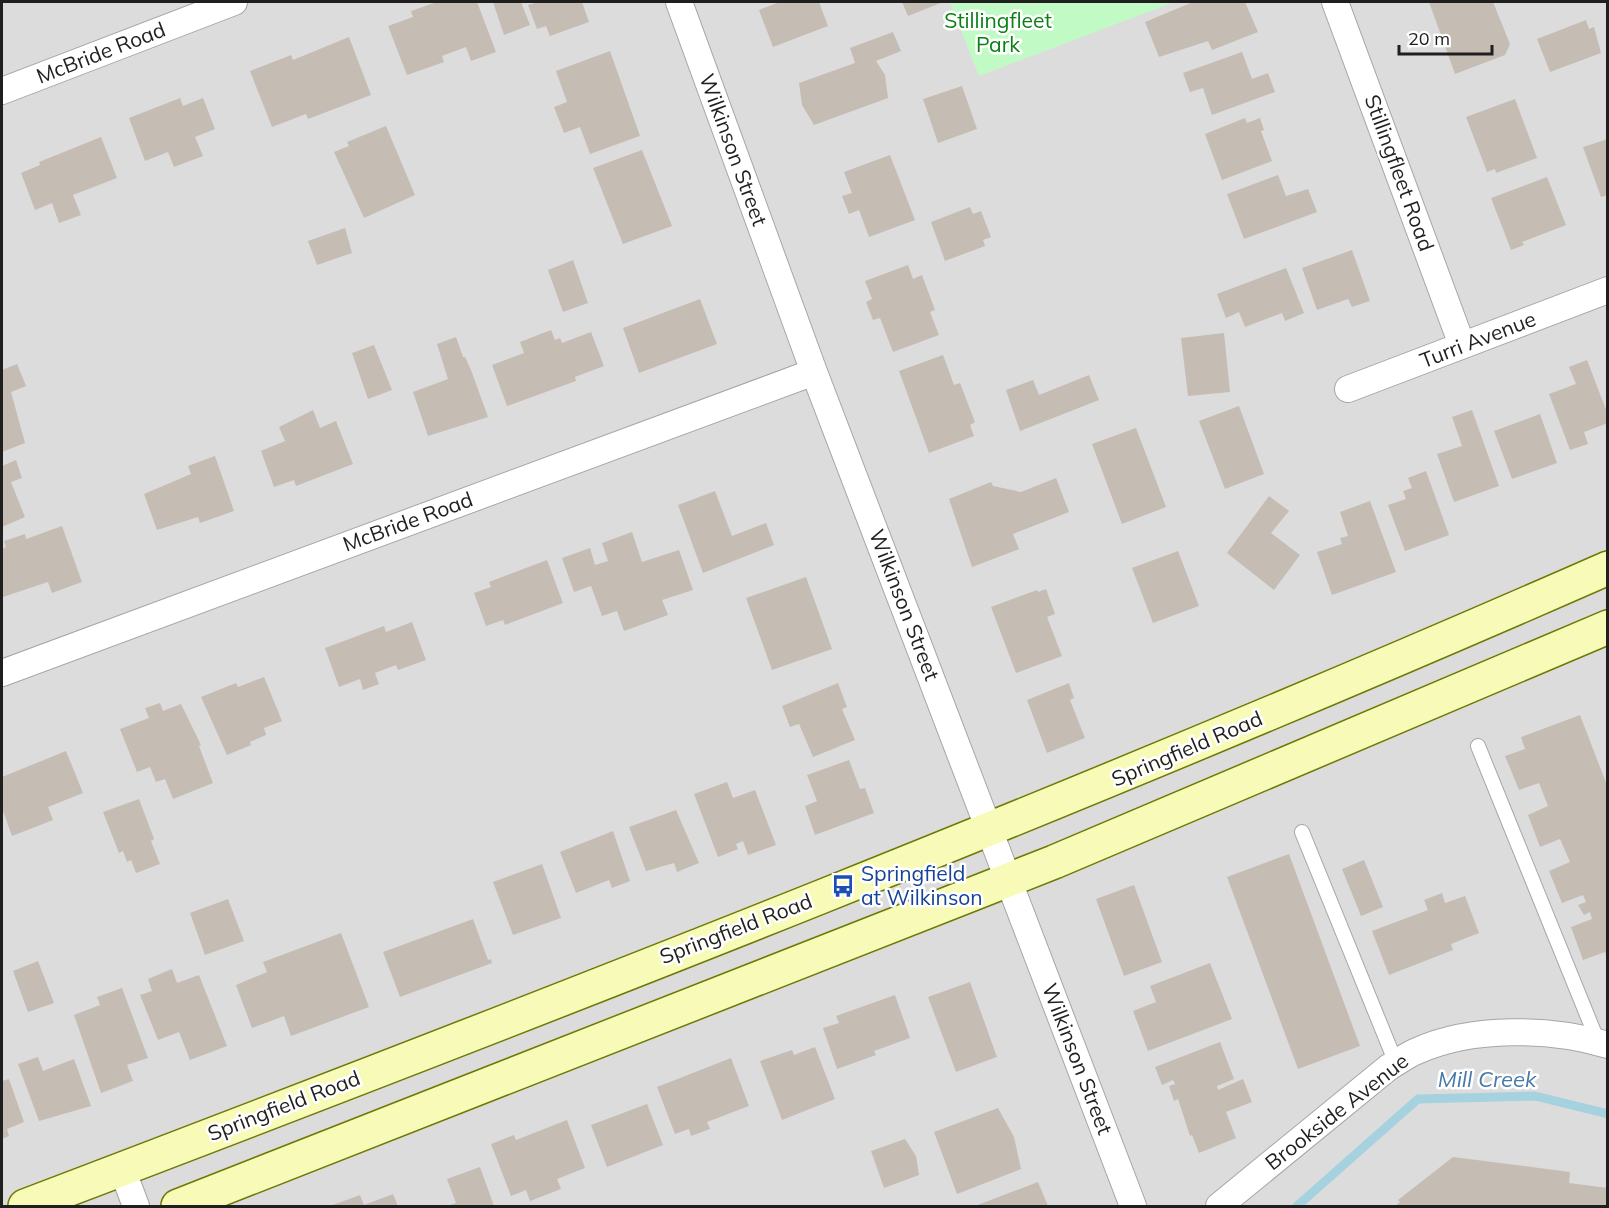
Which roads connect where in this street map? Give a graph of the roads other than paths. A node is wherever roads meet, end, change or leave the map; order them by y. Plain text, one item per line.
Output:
1 (234, 2) edge
2 (679, 2) edge
3 (1335, 2) edge
4 (2, 91) edge
5 (1608, 290) edge
6 (1462, 345) junction
7 (814, 372) junction
8 (1348, 389) dead end
9 (1608, 568) edge
10 (1608, 627) edge
11 (2, 673) edge
12 (1478, 746) dead end
13 (990, 830) junction
14 (1302, 832) dead end
15 (1010, 879) junction
16 (1603, 1043) edge
17 (1396, 1063) junction
18 (122, 1169) junction
19 (25, 1206) edge
20 (136, 1206) edge
21 (178, 1206) edge
22 (1133, 1206) edge
23 (1219, 1206) edge

1 - 4 street, McBride Road
2 - 7 street, Wilkinson Street
3 - 6 street, Stillingfleet Road
5 - 6 street, Turri Avenue
6 - 8 street, Turri Avenue
7 - 11 street, McBride Road
7 - 13 street, Wilkinson Street
9 - 13 main road, Springfield Road
10 - 15 main road
12 - 16 lane
13 - 15 street, Wilkinson Street
13 - 18 main road, Springfield Road
14 - 17 lane
15 - 21 main road
15 - 22 street, Wilkinson Street
16 - 17 street, Brookside Avenue
17 - 23 street, Brookside Avenue
18 - 19 main road, Springfield Road
18 - 20 street

